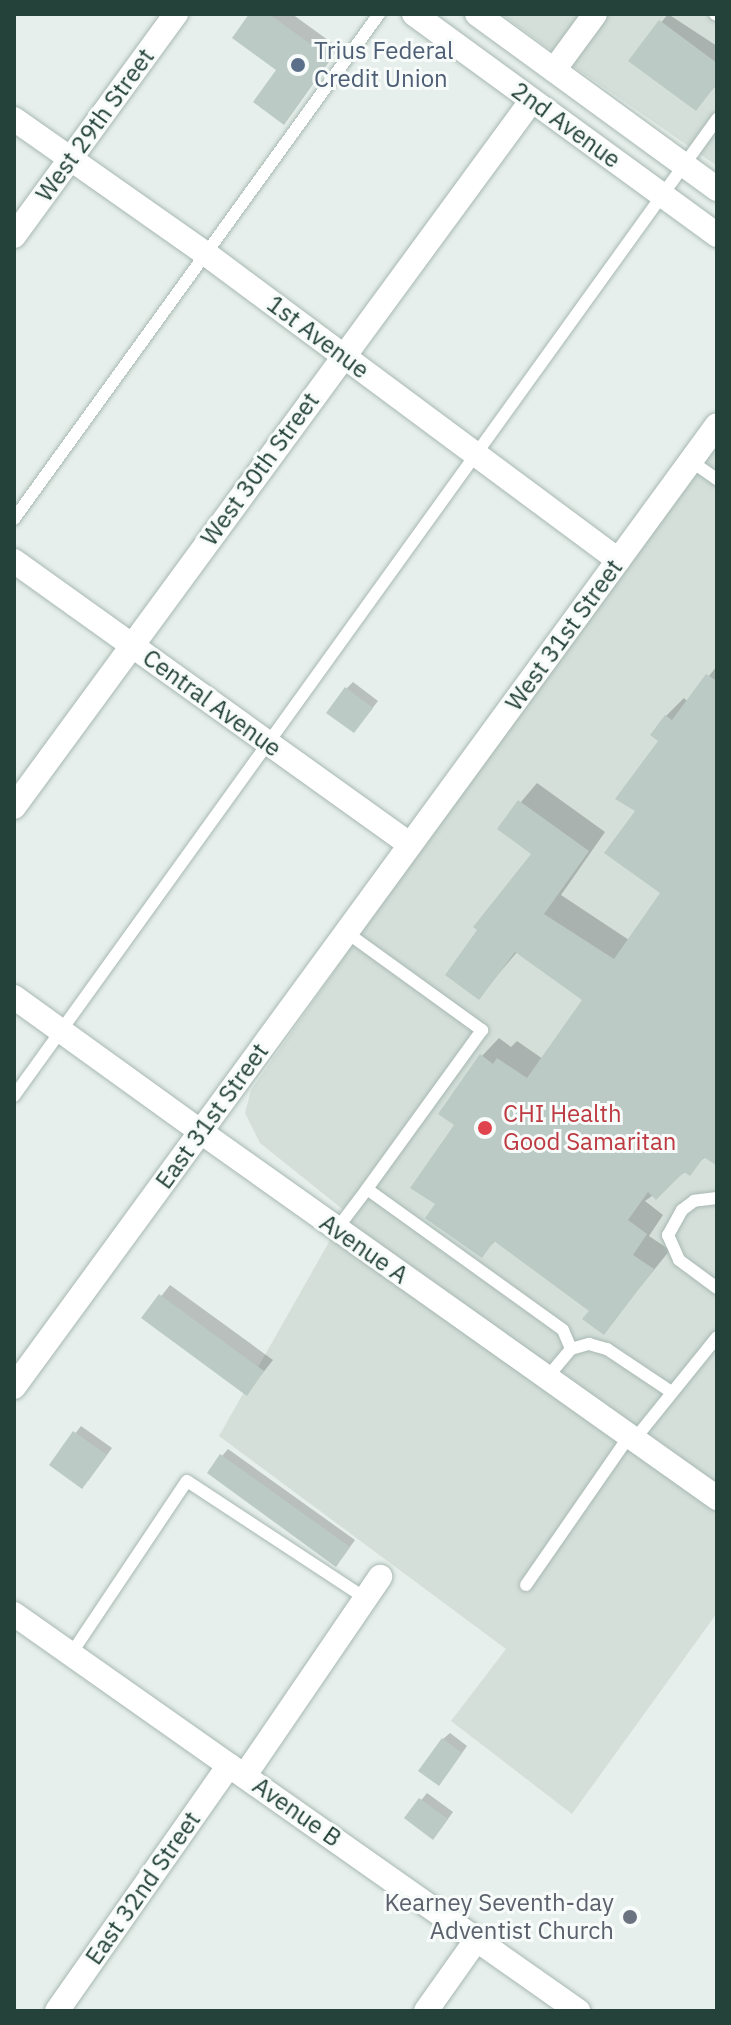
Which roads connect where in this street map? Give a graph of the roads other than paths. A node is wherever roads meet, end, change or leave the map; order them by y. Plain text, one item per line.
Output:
1 (176, 14) edge
2 (379, 14) edge
3 (414, 14) edge
4 (477, 14) edge
5 (595, 14) edge
6 (554, 70) junction
7 (532, 100) junction
8 (14, 119) edge
9 (717, 119) edge
10 (69, 161) junction
11 (684, 165) junction
12 (717, 189) edge
13 (661, 195) junction
14 (717, 235) edge
15 (14, 236) edge
16 (209, 256) junction
17 (342, 355) junction
18 (717, 425) edge
19 (478, 456) junction
20 (691, 461) junction
21 (717, 479) edge
22 (14, 519) edge
23 (618, 560) junction
24 (14, 561) edge
25 (132, 645) junction
26 (268, 743) junction
27 (14, 807) edge
28 (410, 845) junction
29 (346, 932) junction
30 (14, 997) edge
31 (61, 1031) junction
32 (14, 1096) edge
33 (201, 1132) junction
34 (367, 1189) junction
35 (717, 1198) edge
36 (336, 1230) junction
37 (717, 1288) edge
38 (717, 1337) edge
39 (571, 1349) junction
40 (547, 1378) junction
41 (14, 1387) edge
42 (670, 1391) junction
43 (631, 1438) junction
44 (717, 1498) edge
45 (380, 1577) dead end
46 (526, 1585) dead end
47 (365, 1598) junction
48 (14, 1614) edge
49 (71, 1654) junction
50 (237, 1770) junction
51 (477, 1939) junction
52 (57, 2011) edge
53 (426, 2011) edge
54 (578, 2011) edge

1 - 10 street, West 29th Street
2 - 16 lane
3 - 7 street, 2nd Avenue
4 - 6 street, 2nd Avenue
5 - 6 street
6 - 11 street, 2nd Avenue
7 - 13 street, 2nd Avenue
7 - 17 street, West 30th Street
8 - 10 street, 1st Avenue
9 - 11 lane
10 - 15 street, West 29th Street
10 - 16 street, 1st Avenue
11 - 12 street, 2nd Avenue
11 - 13 lane
13 - 14 street, 2nd Avenue
13 - 19 lane
16 - 17 street, 1st Avenue
16 - 22 lane
17 - 19 street, 1st Avenue
17 - 25 street, West 30th Street
18 - 20 street, West 31st Street
19 - 23 street, 1st Avenue
19 - 26 lane
20 - 21 lane
20 - 23 street, West 31st Street
23 - 28 street, West 31st Street
24 - 25 street, Central Avenue
25 - 26 street, Central Avenue
25 - 27 street, West 30th Street
26 - 28 street, Central Avenue
26 - 31 lane
28 - 29 street, East 31st Street
29 - 33 street, East 31st Street
29 - 34 lane
30 - 31 street, Avenue A
31 - 32 lane
31 - 33 street, Avenue A
33 - 36 street, Avenue A
33 - 41 street, East 31st Street
34 - 36 lane
34 - 39 lane
35 - 37 lane
36 - 40 street, Avenue A
38 - 42 lane
39 - 40 lane
39 - 42 lane
40 - 43 street, Avenue A
42 - 43 lane
43 - 44 street, Avenue A
43 - 46 lane
45 - 47 street, East 32nd Street
47 - 49 lane
47 - 50 street, East 32nd Street
48 - 49 street, Avenue B
49 - 50 street, Avenue B
50 - 51 street, Avenue B
50 - 52 street, East 32nd Street
51 - 53 street
51 - 54 street, Avenue B

